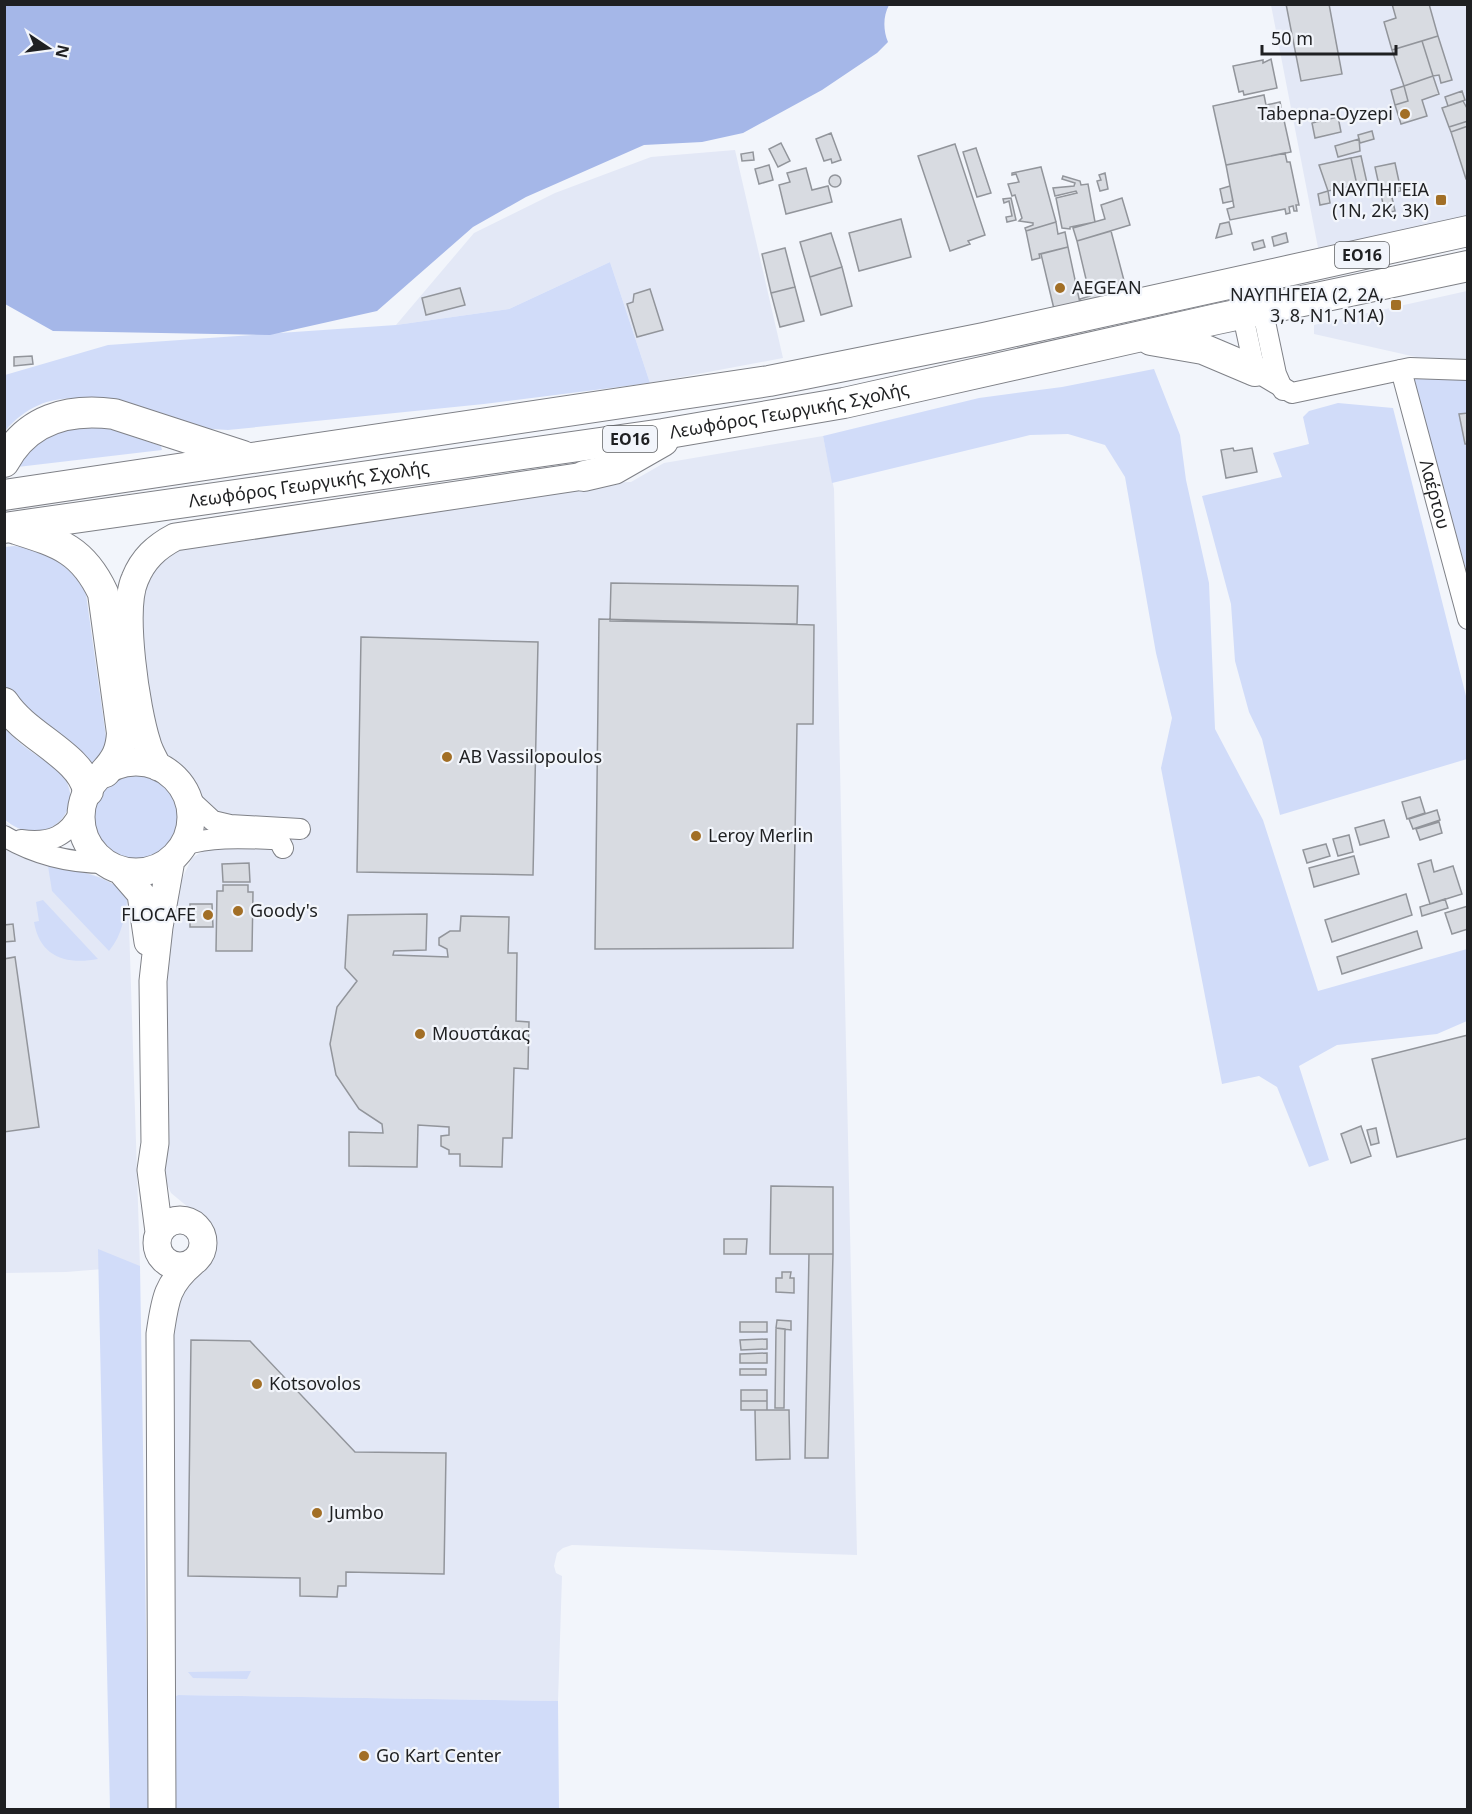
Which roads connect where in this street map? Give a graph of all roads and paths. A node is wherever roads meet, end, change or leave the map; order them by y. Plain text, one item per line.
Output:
1 (1467, 231) edge
2 (1467, 266) edge
3 (1245, 280) junction
4 (1253, 312) junction
5 (1139, 338) junction
6 (1401, 370) junction
7 (1467, 370) edge
8 (1255, 371) junction
9 (1283, 390) junction
10 (692, 429) junction
11 (249, 458) junction
12 (4, 462) edge
13 (584, 476) joint
14 (13, 494) edge
15 (8, 527) edge
16 (1467, 619) edge
17 (4, 703) edge
18 (158, 767) junction
19 (91, 791) junction
20 (186, 796) junction
21 (300, 829) dead end
22 (7, 837) edge
23 (283, 848) dead end
24 (177, 852) junction
25 (114, 867) junction
26 (153, 981) junction
27 (155, 1143) junction
28 (191, 1223) junction
29 (161, 1245) junction
30 (192, 1263) junction
31 (160, 1334) junction
32 (162, 1809) edge

1 - 3 main road, Λεωφόρος Γεωργικής Σχολής / ΕΟ16
2 - 4 main road, Λεωφόρος Γεωργικής Σχολής / ΕΟ16
3 - 4 street
3 - 11 main road, Λεωφόρος Γεωργικής Σχολής / ΕΟ16
4 - 5 main road, Λεωφόρος Γεωργικής Σχολής / ΕΟ16
4 - 8 street
4 - 9 street
5 - 8 main road
5 - 10 main road, Λεωφόρος Γεωργικής Σχολής / ΕΟ16
6 - 7 street
6 - 9 street
6 - 16 street, Λαέρτου
8 - 9 street
10 - 13 main road
10 - 15 main road, Λεωφόρος Γεωργικής Σχολής / ΕΟ16
11 - 12 main road
11 - 14 main road, Λεωφόρος Γεωργικής Σχολής / ΕΟ16
13 - 18 street
15 - 19 main road
17 - 19 main road
18 - 19 street
18 - 20 street
19 - 22 street
19 - 25 street
20 - 21 street
20 - 24 street
22 - 25 street
23 - 24 street
24 - 25 street
24 - 26 street
25 - 26 street
26 - 27 street
27 - 28 street
27 - 29 street
28 - 29 street
28 - 30 street
29 - 30 street
29 - 31 street
30 - 31 street
31 - 32 street

